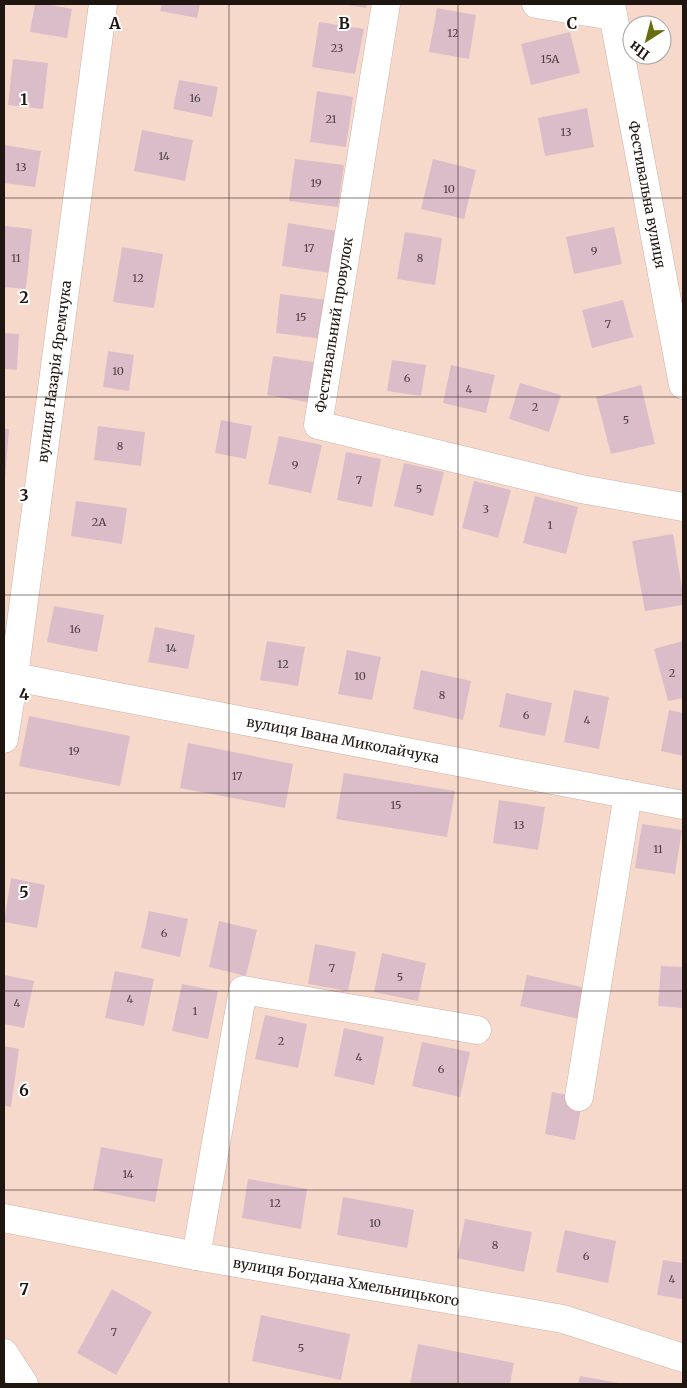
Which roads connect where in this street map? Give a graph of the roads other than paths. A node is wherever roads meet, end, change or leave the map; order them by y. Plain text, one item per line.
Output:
1 (103, 4) edge
2 (386, 4) edge
3 (536, 4) edge
4 (612, 10) edge
5 (683, 385) edge
6 (683, 507) edge
7 (9, 675) edge
8 (4, 738) edge
9 (628, 794) junction
10 (683, 805) edge
11 (477, 1030) dead end
12 (579, 1097) dead end
13 (4, 1218) edge
14 (196, 1256) junction
15 (4, 1353) edge
16 (683, 1358) edge
17 (24, 1384) edge

1 - 7 street, вулиця Назарія Яремчука
2 - 6 street, Фестивальний провулок
3 - 4 street
4 - 5 street, Фестивальна вулиця
7 - 8 street, вулиця Назарія Яремчука
7 - 9 street, вулиця Івана Миколайчука
9 - 10 street, вулиця Івана Миколайчука
9 - 12 street
11 - 14 street
13 - 14 street, вулиця Богдана Хмельницького
14 - 16 street, вулиця Богдана Хмельницького
15 - 17 street

